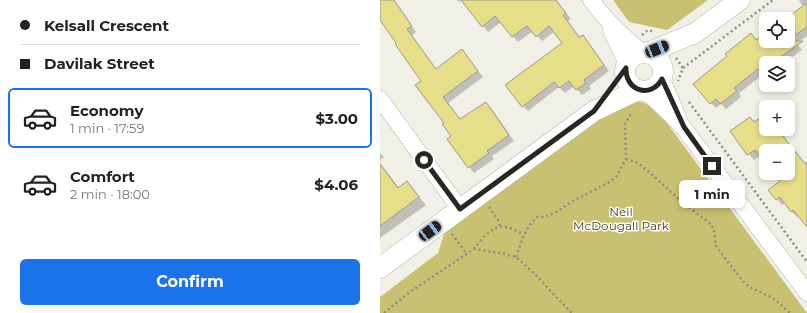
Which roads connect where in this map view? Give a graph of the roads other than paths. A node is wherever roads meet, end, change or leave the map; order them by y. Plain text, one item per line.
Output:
1 (591, 0) edge
2 (740, 0) edge
3 (604, 18) junction
4 (695, 33) junction
5 (645, 53) junction
6 (626, 66) junction
7 (662, 77) junction
8 (640, 95) junction
9 (380, 99) edge
10 (594, 111) junction
11 (684, 127) junction
12 (460, 209) junction
13 (380, 268) edge
14 (807, 293) edge

1 - 3 street
2 - 4 street
3 - 5 street
3 - 6 street
4 - 5 street
4 - 7 street
5 - 6 street
5 - 7 street
6 - 8 street
6 - 10 street
7 - 8 street
7 - 11 street
8 - 10 street
8 - 11 street
9 - 12 street
10 - 12 street
11 - 14 street
12 - 13 street

